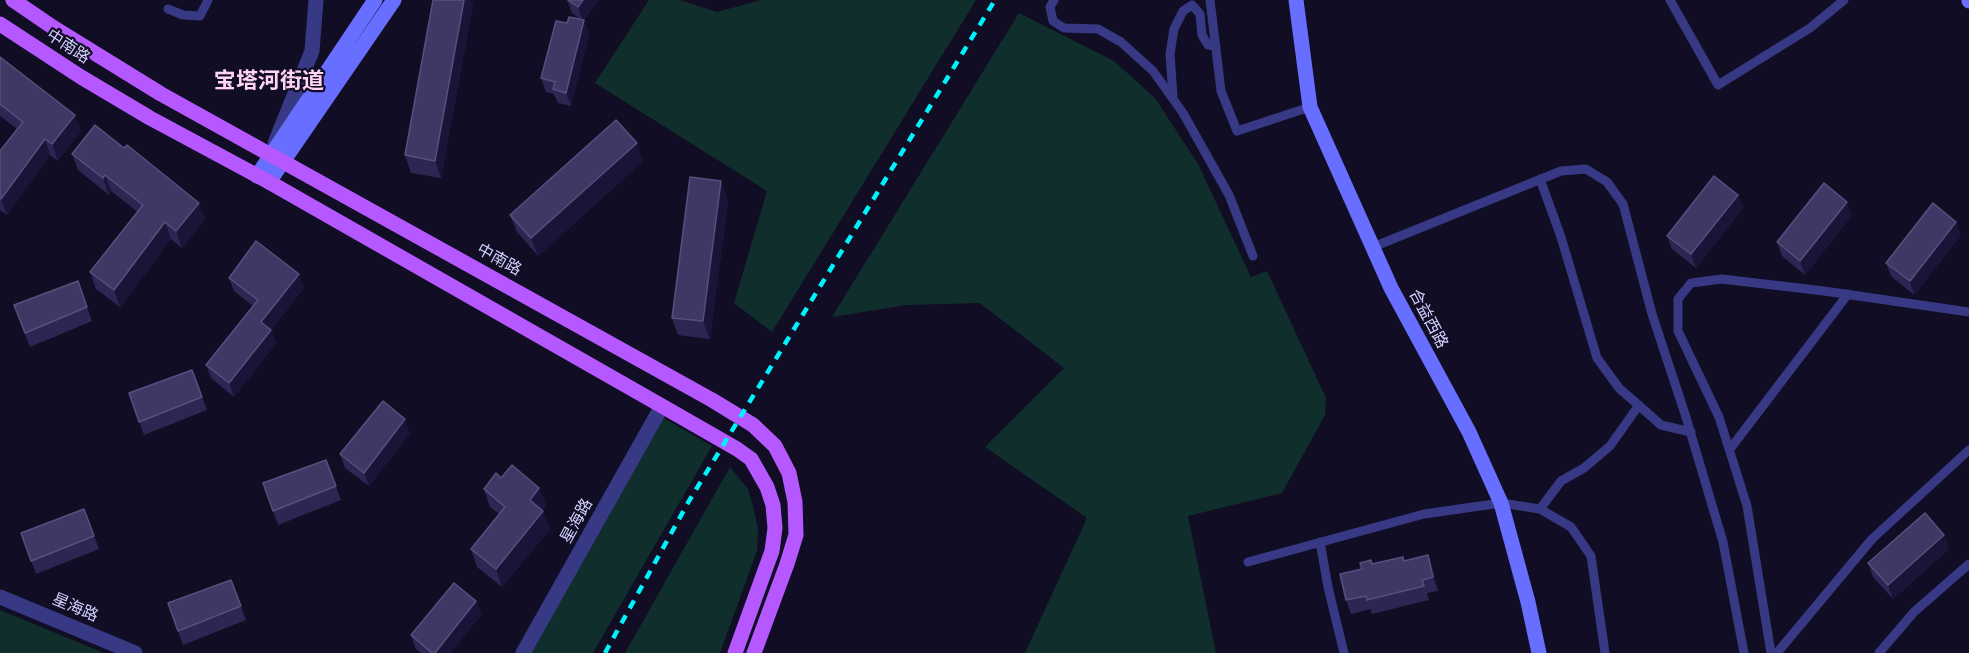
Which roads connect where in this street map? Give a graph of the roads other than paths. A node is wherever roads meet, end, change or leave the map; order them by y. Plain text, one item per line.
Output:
1 (13, 0) edge
2 (208, 0) edge
3 (316, 0) edge
4 (375, 0) edge
5 (394, 0) edge
6 (1054, 0) edge
7 (1210, 0) edge
8 (1296, 0) edge
9 (1670, 0) edge
10 (1844, 0) edge
11 (168, 9) dead end
12 (0, 24) edge
13 (1216, 46) junction
14 (1174, 100) junction
15 (1310, 106) junction
16 (277, 158) junction
17 (263, 179) junction
18 (1540, 179) junction
19 (1372, 247) junction
20 (1253, 256) dead end
21 (1848, 294) junction
22 (1969, 312) edge
23 (1639, 405) junction
24 (662, 406) junction
25 (1690, 432) junction
26 (1730, 449) junction
27 (1969, 450) edge
28 (1501, 503) junction
29 (1540, 509) junction
30 (1320, 542) junction
31 (1248, 562) dead end
32 (1969, 564) edge
33 (0, 597) edge
34 (135, 653) edge
35 (523, 653) edge
36 (735, 653) edge
37 (754, 653) edge
38 (1344, 653) edge
39 (1539, 653) edge
40 (1605, 653) edge
41 (1744, 653) edge
42 (1771, 653) edge
43 (1777, 653) edge
44 (1879, 653) edge

1 - 16 main road, 中南路
2 - 11 lane
3 - 16 street
4 - 16 street
5 - 16 street
6 - 14 lane
7 - 13 lane
8 - 15 street, 合益西路
9 - 10 lane
12 - 17 main road, 中南路
13 - 14 lane
13 - 15 lane
14 - 20 lane
15 - 19 street, 合益西路
16 - 17 street
16 - 37 main road, 中南路
17 - 24 main road, 中南路
18 - 19 lane
18 - 23 lane
18 - 25 lane
19 - 28 street, 合益西路
21 - 22 lane
21 - 26 lane
21 - 26 lane
23 - 25 lane
23 - 29 lane
24 - 35 street, 星海路
24 - 36 main road, 中南路
25 - 41 lane
26 - 42 lane
27 - 43 lane
28 - 29 lane
28 - 30 lane
28 - 39 street, 合益西路
29 - 40 lane
30 - 31 lane
30 - 38 lane
32 - 44 lane
33 - 34 street, 星海路

